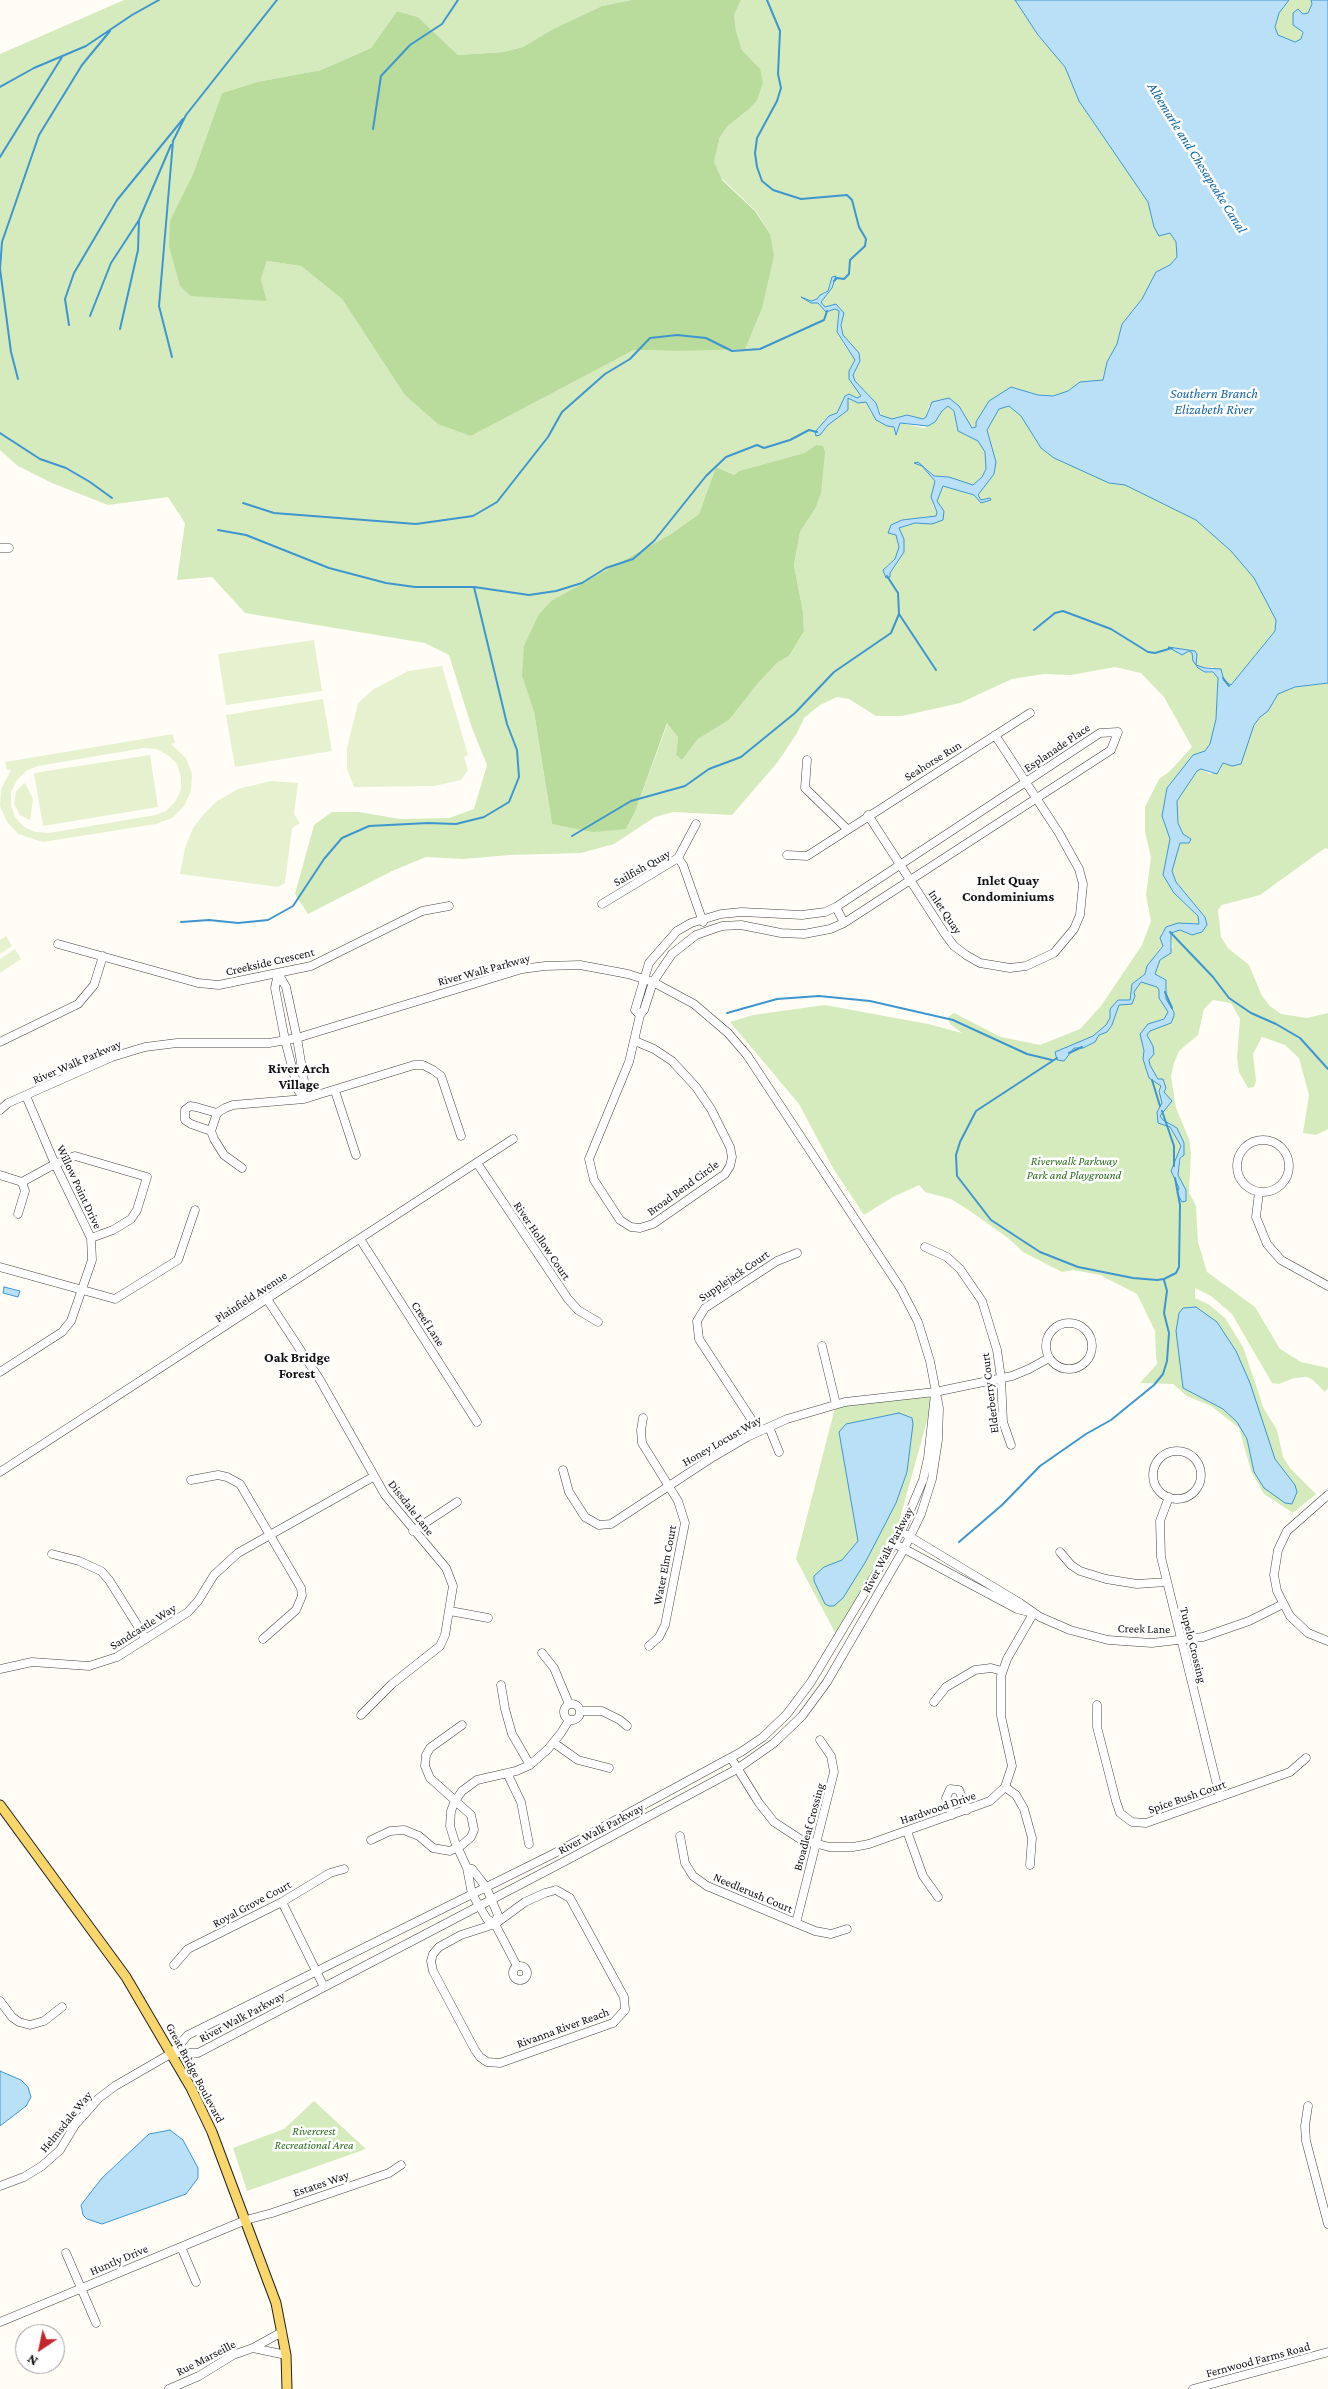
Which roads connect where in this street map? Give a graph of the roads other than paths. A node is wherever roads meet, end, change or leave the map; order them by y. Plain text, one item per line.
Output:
1 (0, 548) edge
2 (9, 548) dead end
3 (1030, 713) dead end
4 (995, 735) junction
5 (807, 760) dead end
6 (1026, 782) junction
7 (1036, 797) junction
8 (868, 815) junction
9 (696, 824) dead end
10 (848, 829) junction
11 (787, 855) dead end
12 (678, 858) junction
13 (901, 865) junction
14 (911, 880) junction
15 (602, 904) dead end
16 (449, 906) dead end
17 (836, 907) junction
18 (703, 919) junction
19 (844, 923) junction
20 (705, 931) junction
21 (58, 944) dead end
22 (103, 956) junction
23 (278, 972) junction
24 (642, 979) junction
25 (653, 982) junction
26 (640, 1015) junction
27 (297, 1038) junction
28 (285, 1040) junction
29 (635, 1041) junction
30 (0, 1042) edge
31 (335, 1091) junction
32 (26, 1096) junction
33 (304, 1099) junction
34 (4, 1104) edge
35 (0, 1110) edge
36 (217, 1113) junction
37 (211, 1130) junction
38 (461, 1136) dead end
39 (512, 1139) dead end
40 (356, 1155) dead end
41 (477, 1163) junction
42 (55, 1164) junction
43 (242, 1168) dead end
44 (0, 1175) edge
45 (22, 1182) junction
46 (1259, 1192) junction
47 (195, 1210) dead end
48 (18, 1214) dead end
49 (91, 1238) junction
50 (360, 1239) junction
51 (925, 1247) dead end
52 (797, 1252) dead end
53 (0, 1267) edge
54 (1328, 1286) edge
55 (82, 1290) junction
56 (267, 1299) junction
57 (598, 1322) dead end
58 (822, 1346) dead end
59 (1049, 1358) junction
60 (0, 1372) edge
61 (1001, 1378) junction
62 (935, 1392) junction
63 (836, 1404) junction
64 (643, 1418) dead end
65 (477, 1422) dead end
66 (769, 1427) junction
67 (759, 1431) junction
68 (1010, 1445) dead end
69 (779, 1452) dead end
70 (563, 1470) dead end
71 (0, 1472) edge
72 (373, 1477) junction
73 (191, 1480) dead end
74 (669, 1486) junction
75 (1328, 1496) edge
76 (1169, 1498) junction
77 (457, 1502) dead end
78 (413, 1531) junction
79 (901, 1532) junction
80 (269, 1534) junction
81 (910, 1537) junction
82 (894, 1543) junction
83 (904, 1549) junction
84 (1060, 1552) dead end
85 (52, 1554) dead end
86 (1166, 1582) junction
87 (1283, 1604) junction
88 (450, 1612) junction
89 (1034, 1614) junction
90 (488, 1618) dead end
91 (146, 1639) junction
92 (263, 1639) dead end
93 (1181, 1640) junction
94 (1328, 1642) edge
95 (649, 1646) dead end
96 (542, 1653) dead end
97 (0, 1669) edge
98 (1002, 1671) junction
99 (501, 1685) dead end
100 (934, 1702) dead end
101 (569, 1704) junction
102 (1097, 1706) dead end
103 (580, 1711) junction
104 (361, 1715) dead end
105 (569, 1720) junction
106 (462, 1725) dead end
107 (627, 1726) dead end
108 (820, 1740) dead end
109 (554, 1743) junction
110 (731, 1758) junction
111 (1306, 1758) dead end
112 (530, 1766) junction
113 (609, 1768) dead end
114 (737, 1769) junction
115 (507, 1773) junction
116 (1005, 1787) junction
117 (1220, 1797) junction
118 (455, 1800) junction
119 (0, 1805) edge
120 (967, 1810) junction
121 (952, 1815) junction
122 (907, 1831) junction
123 (680, 1836) dead end
124 (371, 1840) dead end
125 (529, 1844) dead end
126 (816, 1844) junction
127 (458, 1848) junction
128 (1030, 1864) dead end
129 (467, 1868) junction
130 (344, 1869) dead end
131 (486, 1887) junction
132 (472, 1894) junction
133 (938, 1897) dead end
134 (492, 1899) junction
135 (282, 1902) junction
136 (478, 1906) junction
137 (796, 1923) junction
138 (496, 1924) junction
139 (847, 1929) dead end
140 (174, 1965) dead end
141 (517, 1966) dead end
142 (316, 1970) junction
143 (324, 1987) junction
144 (0, 2001) edge
145 (62, 2007) dead end
146 (172, 2053) junction
147 (1308, 2106) dead end
148 (401, 2165) dead end
149 (0, 2186) edge
150 (246, 2220) junction
151 (1328, 2224) edge
152 (181, 2247) junction
153 (66, 2253) dead end
154 (196, 2282) dead end
155 (81, 2288) junction
156 (0, 2322) edge
157 (96, 2323) dead end
158 (282, 2332) junction
159 (253, 2348) junction
160 (1328, 2352) edge
161 (286, 2355) junction
162 (169, 2389) edge
163 (287, 2389) edge
164 (1193, 2389) edge

1 - 2 street
3 - 4 street, Seahorse Run
4 - 6 street, Inlet Quay
4 - 8 street, Seahorse Run
5 - 10 street
6 - 7 street, Inlet Quay
6 - 7 street, Esplanade Place
6 - 13 street, Esplanade Place
7 - 14 street, Esplanade Place
7 - 14 street, Inlet Quay
8 - 10 street, Seahorse Run
8 - 13 street, Inlet Quay
9 - 12 street
10 - 11 street, Seahorse Run
12 - 15 street, Sailfish Quay
12 - 18 street, Sailfish Quay
13 - 14 street, Inlet Quay
13 - 17 street, Esplanade Place
14 - 19 street, Esplanade Place
16 - 23 street, Creekside Crescent
17 - 18 street, Esplanade Place
17 - 19 street
18 - 20 street, Sailfish Quay
18 - 24 street, Esplanade Place
19 - 20 street, Esplanade Place
20 - 25 street, Esplanade Place
21 - 22 street, Creekside Crescent
22 - 23 street, Creekside Crescent
22 - 30 street
23 - 27 street
23 - 28 street
24 - 25 street, River Walk Parkway
24 - 26 street, Broad Bend Circle
24 - 27 street, River Walk Parkway
25 - 26 street, Broad Bend Circle
25 - 62 street, River Walk Parkway
26 - 29 street, Broad Bend Circle
27 - 28 street, River Walk Parkway
27 - 33 street
28 - 32 street, River Walk Parkway
28 - 33 street
29 - 29 street, Broad Bend Circle
31 - 33 street
31 - 38 street
31 - 40 street
32 - 34 street, River Walk Parkway
32 - 42 street, Willow Point Drive
33 - 36 street
34 - 35 street, River Walk Parkway
36 - 37 street
36 - 37 street
37 - 43 street
39 - 41 street, Plainfield Avenue
41 - 50 street, Plainfield Avenue
41 - 57 street, River Hollow Court
42 - 45 street
42 - 49 street, Willow Point Drive
42 - 49 street
44 - 45 street
45 - 48 street
46 - 46 street
46 - 54 street
47 - 55 street
49 - 55 street, Willow Point Drive
50 - 56 street, Plainfield Avenue
50 - 65 street, Creef Lane
51 - 61 street, Elderberry Court
52 - 67 street, Supplejack Court
53 - 55 street
55 - 60 street, Willow Point Drive
56 - 71 street, Plainfield Avenue
56 - 72 street, Dissdale Lane
58 - 63 street
59 - 59 street
59 - 61 street, Honey Locust Way
61 - 62 street, Honey Locust Way
61 - 68 street, Elderberry Court
62 - 63 street, Honey Locust Way
62 - 79 street, River Walk Parkway
62 - 81 street, River Walk Parkway
63 - 66 street, Honey Locust Way
64 - 74 street, Water Elm Court
66 - 67 street, Honey Locust Way
66 - 69 street
67 - 74 street, Honey Locust Way
70 - 74 street, Honey Locust Way
72 - 78 street, Dissdale Lane
72 - 80 street, Sandcastle Way
73 - 80 street
74 - 95 street, Water Elm Court
75 - 87 street
76 - 76 street
76 - 86 street, Tupelo Crossing
77 - 78 street
78 - 88 street, Dissdale Lane
79 - 81 street, Creek Lane
79 - 82 street, River Walk Parkway
80 - 91 street, Sandcastle Way
80 - 92 street
81 - 83 street, River Walk Parkway
81 - 89 street, Creek Lane
82 - 83 street, Creek Lane
82 - 110 street, River Walk Parkway
83 - 89 street, Creek Lane
83 - 114 street, River Walk Parkway
84 - 86 street
85 - 91 street
86 - 93 street, Tupelo Crossing
87 - 93 street, Creek Lane
87 - 94 street
88 - 90 street
88 - 104 street, Dissdale Lane
89 - 93 street, Creek Lane
89 - 98 street
91 - 97 street, Sandcastle Way
93 - 117 street, Tupelo Crossing
96 - 101 street
98 - 100 street
98 - 116 street
99 - 112 street
101 - 103 street
101 - 105 street
102 - 117 street, Spice Bush Court
103 - 105 street
103 - 107 street
105 - 109 street
106 - 118 street
108 - 126 street, Broadleaf Crossing
109 - 112 street
109 - 113 street
110 - 114 street, Hardwood Drive
110 - 131 street, River Walk Parkway
111 - 117 street, Spice Bush Court
112 - 115 street
114 - 126 street, Hardwood Drive
114 - 134 street, River Walk Parkway
115 - 118 street
115 - 125 street
116 - 120 street, Hardwood Drive
116 - 128 street
118 - 127 street
118 - 127 street
119 - 146 main road, Great Bridge Boulevard
120 - 121 street, Hardwood Drive
120 - 121 street
121 - 122 street, Hardwood Drive
122 - 126 street, Hardwood Drive
122 - 133 street
123 - 137 street, Needlerush Court
124 - 127 street
126 - 137 street, Broadleaf Crossing
127 - 129 street
129 - 131 street
129 - 132 street
130 - 135 street, Royal Grove Court
131 - 132 street, River Walk Parkway
131 - 134 street
132 - 136 street
132 - 142 street, River Walk Parkway
134 - 136 street, River Walk Parkway
134 - 138 street
135 - 140 street, Royal Grove Court
135 - 142 street
136 - 138 street
136 - 143 street, River Walk Parkway
137 - 139 street, Needlerush Court
138 - 138 street, Rivanna River Reach
138 - 141 street
142 - 143 street
142 - 146 street, River Walk Parkway
143 - 146 street, River Walk Parkway
144 - 145 street
146 - 149 street, Helmsdale Way
146 - 150 main road, Great Bridge Boulevard
147 - 151 street
148 - 150 street, Estates Way
150 - 152 street, Huntly Drive
150 - 158 main road, Great Bridge Boulevard
152 - 154 street
152 - 155 street, Huntly Drive
153 - 155 street
155 - 156 street, Huntly Drive
155 - 157 street
158 - 159 street, Rue Marseille
158 - 161 main road, Great Bridge Boulevard
159 - 161 street
159 - 162 street, Rue Marseille
160 - 164 street, Fernwood Farms Road
161 - 163 main road, Great Bridge Boulevard

